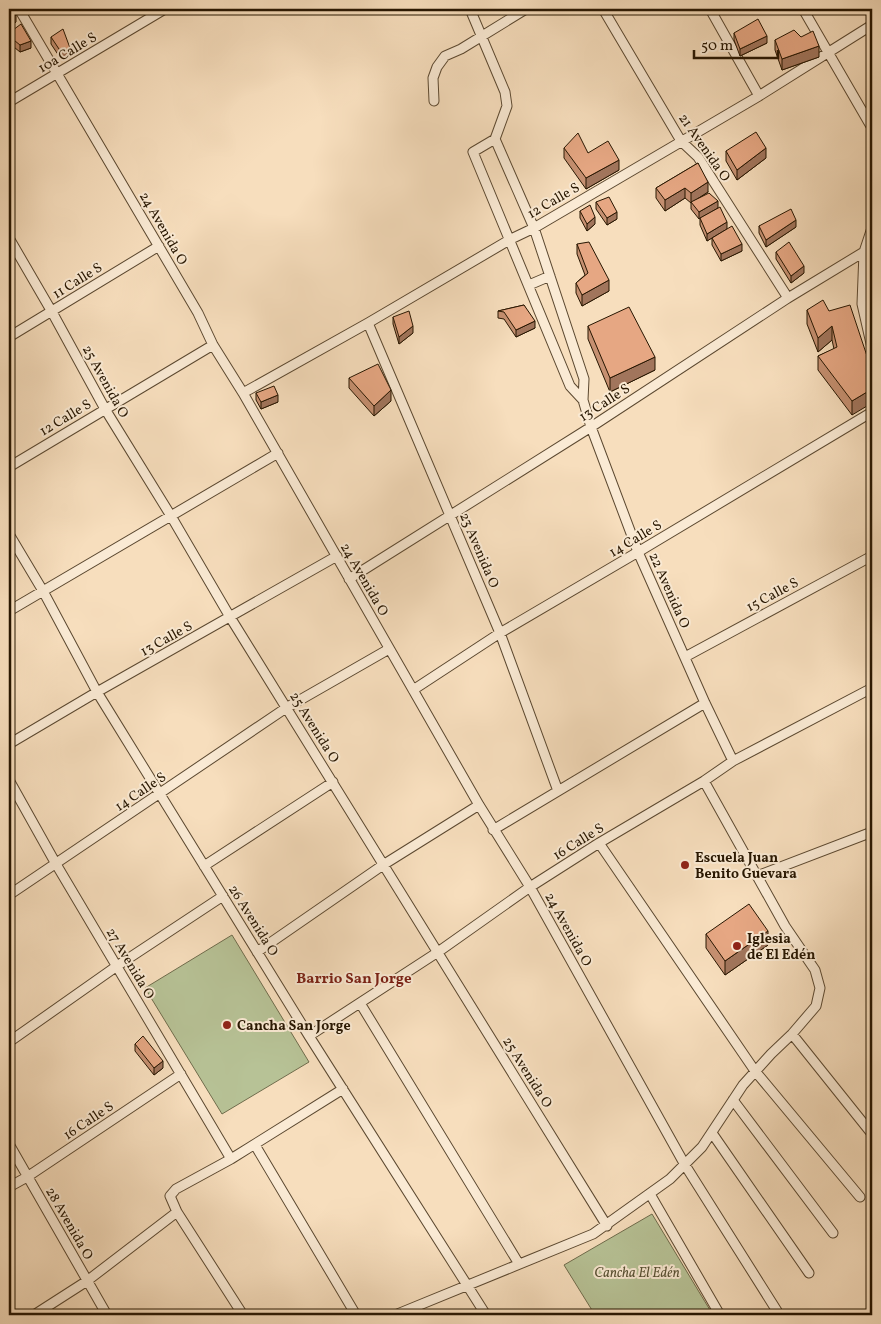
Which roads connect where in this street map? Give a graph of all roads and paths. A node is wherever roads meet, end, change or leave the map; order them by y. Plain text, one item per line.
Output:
1 (19, 9) edge
2 (165, 9) edge
3 (470, 9) edge
4 (526, 9) edge
5 (603, 9) edge
6 (710, 9) edge
7 (803, 9) edge
8 (872, 24) edge
9 (482, 36) junction
10 (829, 53) junction
11 (58, 74) junction
12 (759, 96) junction
13 (434, 101) dead end
14 (9, 102) edge
15 (872, 128) edge
16 (495, 139) junction
17 (681, 141) junction
18 (534, 228) junction
19 (872, 228) edge
20 (9, 238) edge
21 (511, 239) junction
22 (159, 246) junction
23 (868, 249) edge
24 (550, 276) junction
25 (529, 285) junction
26 (788, 298) junction
27 (52, 312) junction
28 (368, 323) junction
29 (9, 337) edge
30 (213, 346) junction
31 (872, 348) edge
32 (243, 393) junction
33 (583, 400) junction
34 (106, 409) junction
35 (872, 412) edge
36 (591, 427) junction
37 (278, 453) junction
38 (9, 467) edge
39 (450, 515) junction
40 (171, 516) junction
41 (9, 534) edge
42 (638, 552) junction
43 (336, 556) junction
44 (872, 556) edge
45 (349, 579) junction
46 (43, 591) junction
47 (9, 611) edge
48 (230, 618) junction
49 (500, 633) junction
50 (389, 649) junction
51 (684, 657) junction
52 (872, 688) edge
53 (413, 690) junction
54 (97, 692) junction
55 (705, 703) junction
56 (286, 708) junction
57 (9, 744) edge
58 (733, 761) junction
59 (9, 780) edge
60 (704, 781) junction
61 (333, 782) junction
62 (558, 791) junction
63 (160, 794) junction
64 (478, 805) junction
65 (493, 830) junction
66 (872, 832) edge
67 (599, 843) junction
68 (56, 864) junction
69 (383, 865) junction
70 (204, 866) junction
71 (757, 876) junction
72 (530, 887) junction
73 (9, 895) edge
74 (223, 896) junction
75 (258, 952) junction
76 (438, 952) junction
77 (117, 966) junction
78 (360, 1003) junction
79 (792, 1034) junction
80 (310, 1036) junction
81 (9, 1042) edge
82 (755, 1072) junction
83 (181, 1074) junction
84 (343, 1089) junction
85 (734, 1100) junction
86 (712, 1134) junction
87 (872, 1134) edge
88 (9, 1144) edge
89 (254, 1145) junction
90 (231, 1159) junction
91 (685, 1165) junction
92 (28, 1177) junction
93 (9, 1187) edge
94 (650, 1194) junction
95 (860, 1197) dead end
96 (177, 1212) junction
97 (606, 1226) junction
98 (833, 1233) dead end
99 (519, 1264) junction
100 (809, 1273) dead end
101 (87, 1281) junction
102 (468, 1284) junction
103 (777, 1311) dead end
104 (34, 1315) edge
105 (107, 1315) edge
106 (243, 1315) edge
107 (356, 1315) edge
108 (395, 1315) edge
109 (486, 1315) edge
110 (720, 1315) edge

1 - 11 street, 24 Avenida O
2 - 11 street, 10a Calle S
3 - 9 street
4 - 9 street
5 - 17 street, 21 Avenida O
6 - 12 street
7 - 10 street
8 - 10 street, 12 Calle S
9 - 13 street
9 - 16 street
10 - 12 street, 12 Calle S
10 - 15 street
11 - 14 street, 10a Calle S
11 - 22 street, 24 Avenida O
12 - 17 street, 12 Calle S
16 - 18 street
16 - 21 street
17 - 18 street, 12 Calle S
17 - 26 street, 21 Avenida O
18 - 21 street, 12 Calle S
18 - 24 street
19 - 23 street
20 - 27 street, 25 Avenida O
21 - 25 street
21 - 28 street, 12 Calle S
22 - 27 street, 11 Calle S
22 - 30 street, 24 Avenida O
23 - 26 street, 13 Calle S
23 - 31 street
24 - 25 street
24 - 33 street
25 - 33 street
26 - 36 street, 13 Calle S
27 - 29 street, 11 Calle S
27 - 34 street, 25 Avenida O
28 - 32 street, 12 Calle S
28 - 39 street, 23 Avenida O
30 - 32 street, 24 Avenida O
30 - 34 street, 12 Calle S
32 - 37 street, 24 Avenida O
33 - 36 street, 22 Avenida O
34 - 38 street, 12 Calle S
34 - 40 street, 25 Avenida O
35 - 42 street, 14 Calle S
36 - 39 street, 13 Calle S
36 - 42 street, 22 Avenida O
37 - 40 street
37 - 43 street, 24 Avenida O
39 - 45 street, 13 Calle S
39 - 49 street, 23 Avenida O
40 - 46 street
40 - 48 street, 25 Avenida O
41 - 46 street, 26 Avenida O
42 - 49 street, 14 Calle S
42 - 51 street, 22 Avenida O
43 - 45 street, 24 Avenida O
43 - 48 street, 13 Calle S
44 - 51 street, 15 Calle S
45 - 50 street, 24 Avenida O
46 - 47 street
46 - 54 street, 26 Avenida O
48 - 54 street, 13 Calle S
48 - 56 street, 25 Avenida O
49 - 53 street, 14 Calle S
49 - 62 street, 23 Avenida O
50 - 53 street, 24 Avenida O
50 - 56 street, 14 Calle S
51 - 55 street, 22 Avenida O
52 - 58 street, 16 Calle S
53 - 64 street, 24 Avenida O
54 - 57 street, 13 Calle S
54 - 63 street, 26 Avenida O
55 - 58 street, 22 Avenida O
55 - 62 street
56 - 61 street, 25 Avenida O
56 - 63 street, 14 Calle S
58 - 60 street, 16 Calle S
59 - 68 street, 27 Avenida O
60 - 67 street, 16 Calle S
60 - 71 street
61 - 69 street, 25 Avenida O
61 - 70 street
62 - 65 street
63 - 68 street, 14 Calle S
63 - 70 street, 26 Avenida O
64 - 65 street, 24 Avenida O
64 - 69 street
65 - 72 street, 24 Avenida O
66 - 71 street
67 - 72 street, 16 Calle S
67 - 82 street
68 - 73 street, 14 Calle S
68 - 77 street, 27 Avenida O
69 - 75 street
69 - 76 street, 25 Avenida O
70 - 74 street, 26 Avenida O
71 - 79 street
72 - 76 street, 16 Calle S
72 - 91 street, 24 Avenida O
74 - 75 street, 26 Avenida O
74 - 77 street
75 - 80 street, 26 Avenida O
76 - 78 street, 16 Calle S
76 - 97 street, 25 Avenida O
77 - 81 street
77 - 83 street, 27 Avenida O
78 - 80 street, 16 Calle S
78 - 99 street
79 - 82 street
79 - 87 street
80 - 84 street, 26 Avenida O
82 - 85 street
82 - 95 street
83 - 90 street, 27 Avenida O
83 - 92 street, 16 Calle S
84 - 89 street
84 - 102 street, 26 Avenida O
85 - 86 street
85 - 98 street
86 - 91 street
86 - 100 street
88 - 92 street, 28 Avenida O
89 - 90 street
89 - 107 street
90 - 96 street
91 - 94 street
91 - 103 street, 24 Avenida O
92 - 93 street, 16 Calle S
92 - 101 street, 28 Avenida O
94 - 97 street
94 - 110 street
96 - 101 street
96 - 106 street
97 - 99 street
99 - 102 street
101 - 104 street
101 - 105 street, 28 Avenida O
102 - 108 street
102 - 109 street, 26 Avenida O

